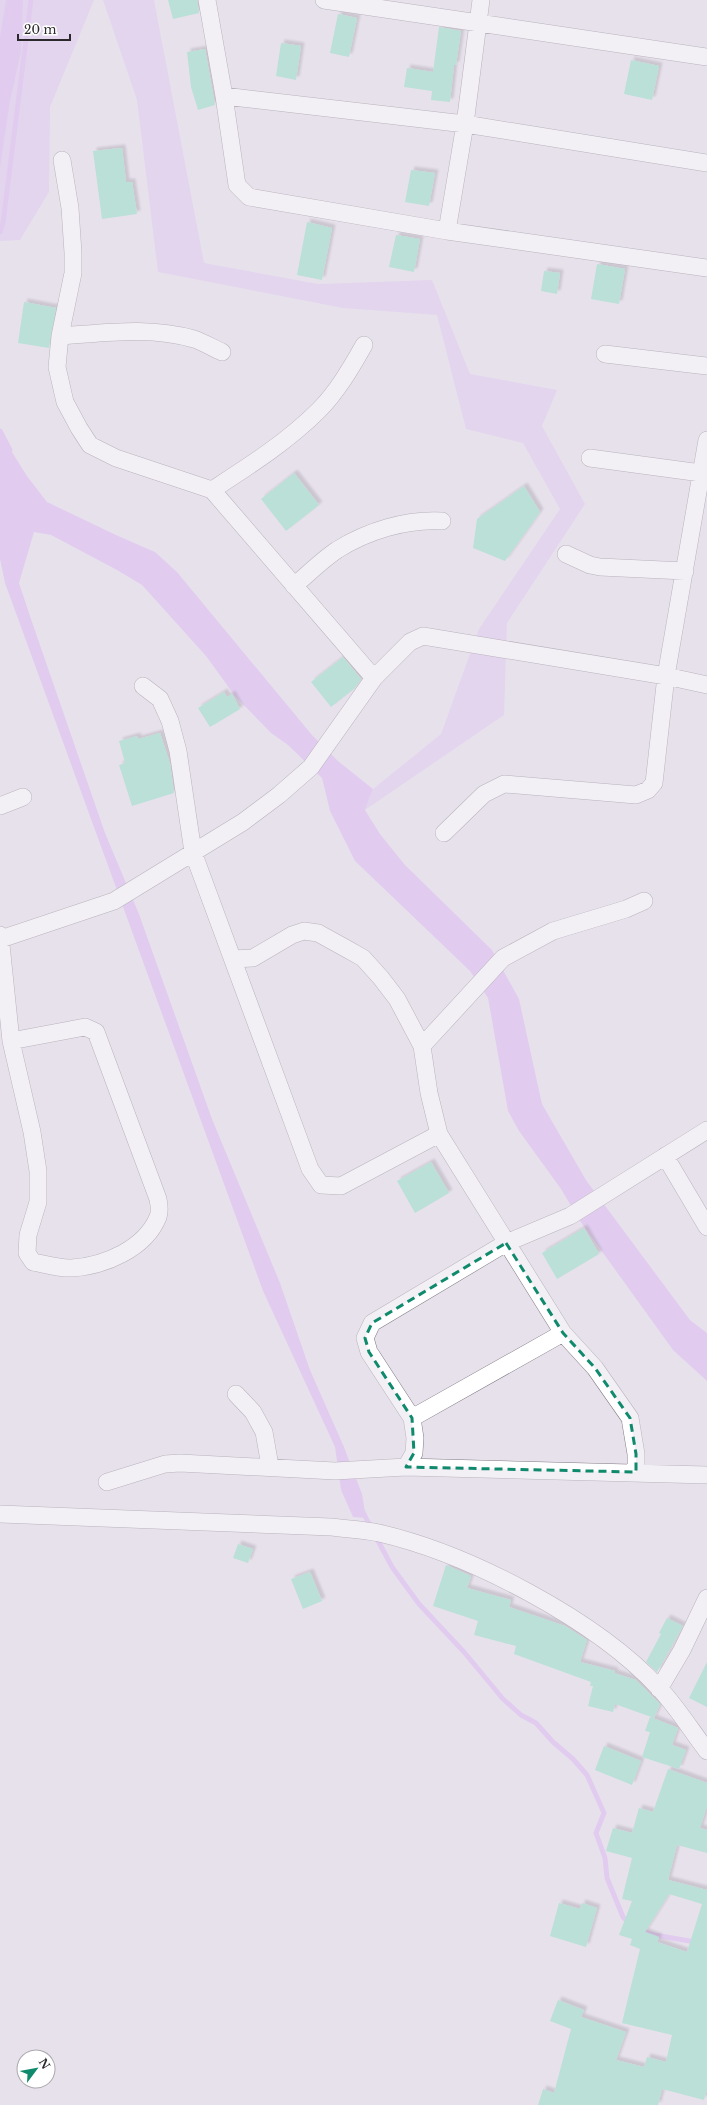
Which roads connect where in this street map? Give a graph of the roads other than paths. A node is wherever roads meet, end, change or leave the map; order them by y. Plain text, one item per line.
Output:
1 (207, 0) edge
2 (324, 0) edge
3 (481, 0) edge
4 (477, 22) junction
5 (707, 57) edge
6 (224, 96) junction
7 (465, 124) junction
8 (62, 160) dead end
9 (707, 163) edge
10 (447, 231) junction
11 (707, 268) edge
12 (60, 336) junction
13 (364, 345) dead end
14 (222, 352) dead end
15 (605, 354) dead end
16 (707, 366) edge
17 (707, 440) edge
18 (590, 458) dead end
19 (701, 473) junction
20 (212, 490) junction
21 (442, 521) dead end
22 (566, 554) dead end
23 (685, 571) junction
24 (294, 586) junction
25 (666, 676) junction
26 (374, 678) junction
27 (707, 685) edge
28 (142, 686) dead end
29 (23, 798) dead end
30 (0, 806) edge
31 (444, 833) dead end
32 (193, 852) junction
33 (644, 901) dead end
34 (1, 945) edge
35 (233, 959) junction
36 (12, 1042) junction
37 (422, 1046) junction
38 (707, 1130) edge
39 (439, 1134) junction
40 (665, 1156) junction
41 (707, 1228) edge
42 (506, 1243) junction
43 (563, 1333) junction
44 (236, 1394) dead end
45 (412, 1418) junction
46 (270, 1466) junction
47 (406, 1467) junction
48 (636, 1472) junction
49 (707, 1475) edge
50 (107, 1482) dead end
51 (0, 1514) edge
52 (707, 1598) edge
53 (659, 1689) junction
54 (707, 1751) edge

1 - 6 street
2 - 4 street
3 - 4 street
4 - 5 street
4 - 7 street
6 - 7 street
6 - 10 street
7 - 9 street
7 - 10 street
8 - 12 street
10 - 11 street
12 - 14 street
12 - 20 street
13 - 20 street
15 - 16 street
17 - 19 street
18 - 19 street
19 - 23 street
20 - 24 street
21 - 24 street
22 - 23 street
23 - 25 street
24 - 26 street
25 - 26 street
25 - 27 street
25 - 31 street
26 - 32 street
28 - 32 street
29 - 30 street
32 - 34 street
32 - 35 street
33 - 37 street
34 - 36 street
35 - 37 street
35 - 39 street
36 - 36 street
37 - 39 street
38 - 40 street
39 - 42 street
40 - 41 street
40 - 42 street
42 - 43 street
42 - 45 street
43 - 45 street
43 - 48 street
44 - 46 street
45 - 47 street
46 - 47 street
46 - 50 street
47 - 48 street
48 - 49 street
51 - 53 street
52 - 53 street
53 - 54 street

